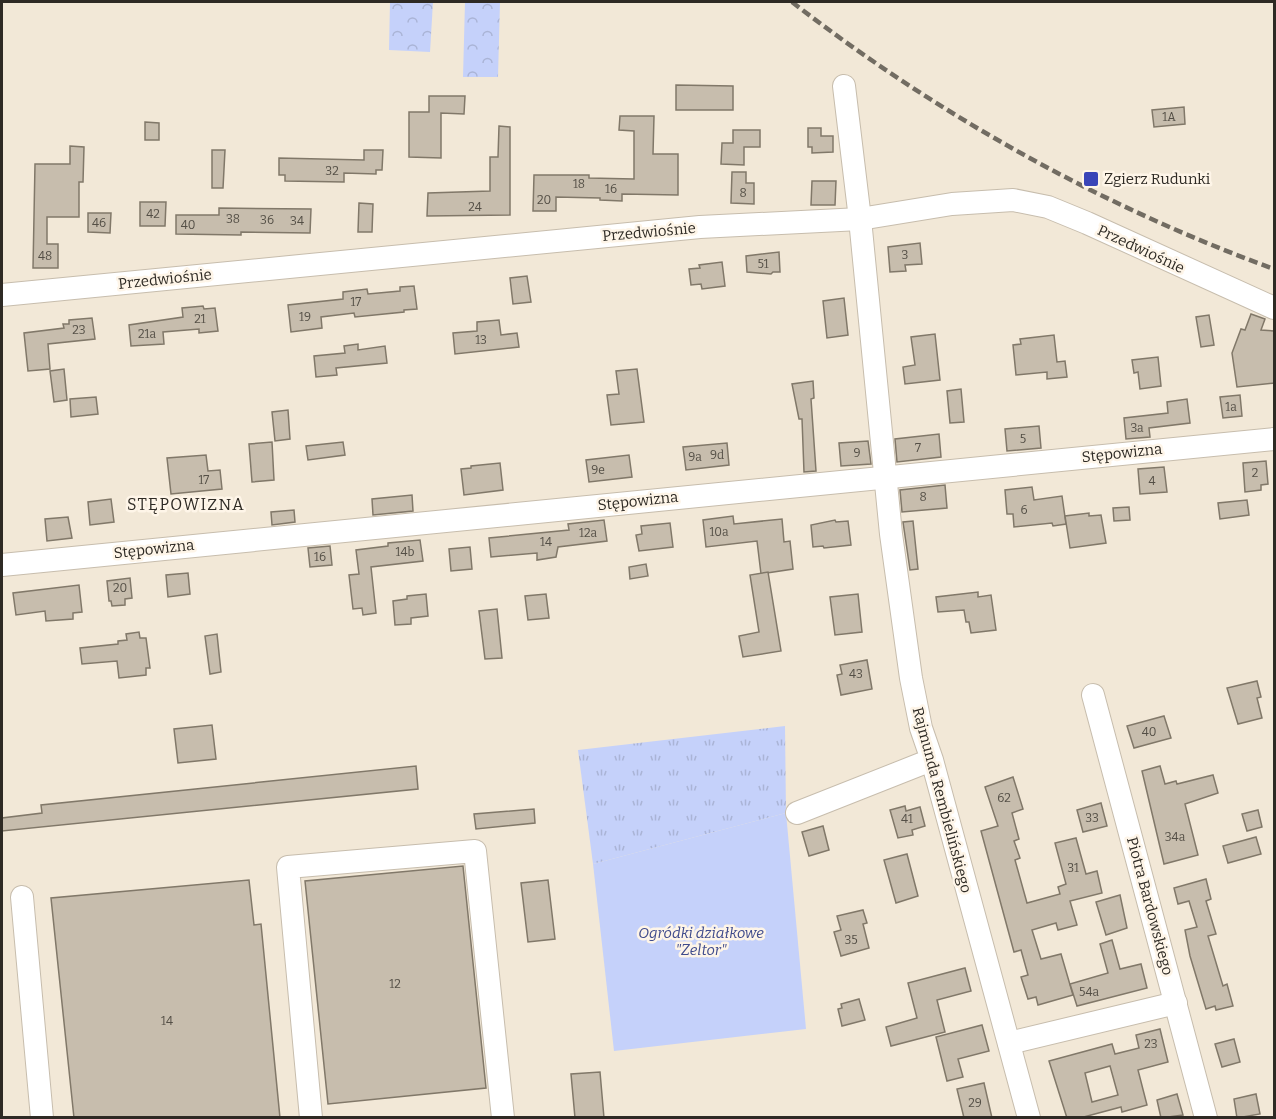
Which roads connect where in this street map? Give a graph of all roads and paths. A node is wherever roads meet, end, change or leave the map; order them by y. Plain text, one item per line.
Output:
1 (844, 87) dead end
2 (861, 219) junction
3 (2, 295) edge
4 (1275, 308) edge
5 (1275, 439) edge
6 (886, 476) junction
7 (2, 565) edge
8 (1093, 695) dead end
9 (932, 762) junction
10 (797, 813) dead end
11 (22, 897) dead end
12 (1176, 1003) junction
13 (1010, 1043) junction
14 (42, 1118) edge
15 (311, 1118) edge
16 (503, 1118) edge
17 (1029, 1118) edge
18 (1206, 1118) edge

1 - 2 street, Rajmunda Rembielińskiego
2 - 3 street, Przedwiośnie
2 - 4 street, Przedwiośnie
2 - 6 street, Rajmunda Rembielińskiego
5 - 6 street, Stępowizna
6 - 7 street, Stępowizna
6 - 9 street, Rajmunda Rembielińskiego
8 - 12 street, Piotra Bardowskiego
9 - 10 street
9 - 13 street, Rajmunda Rembielińskiego
11 - 14 street
12 - 13 street
12 - 18 street, Piotra Bardowskiego
13 - 17 street, Rajmunda Rembielińskiego
15 - 16 street

